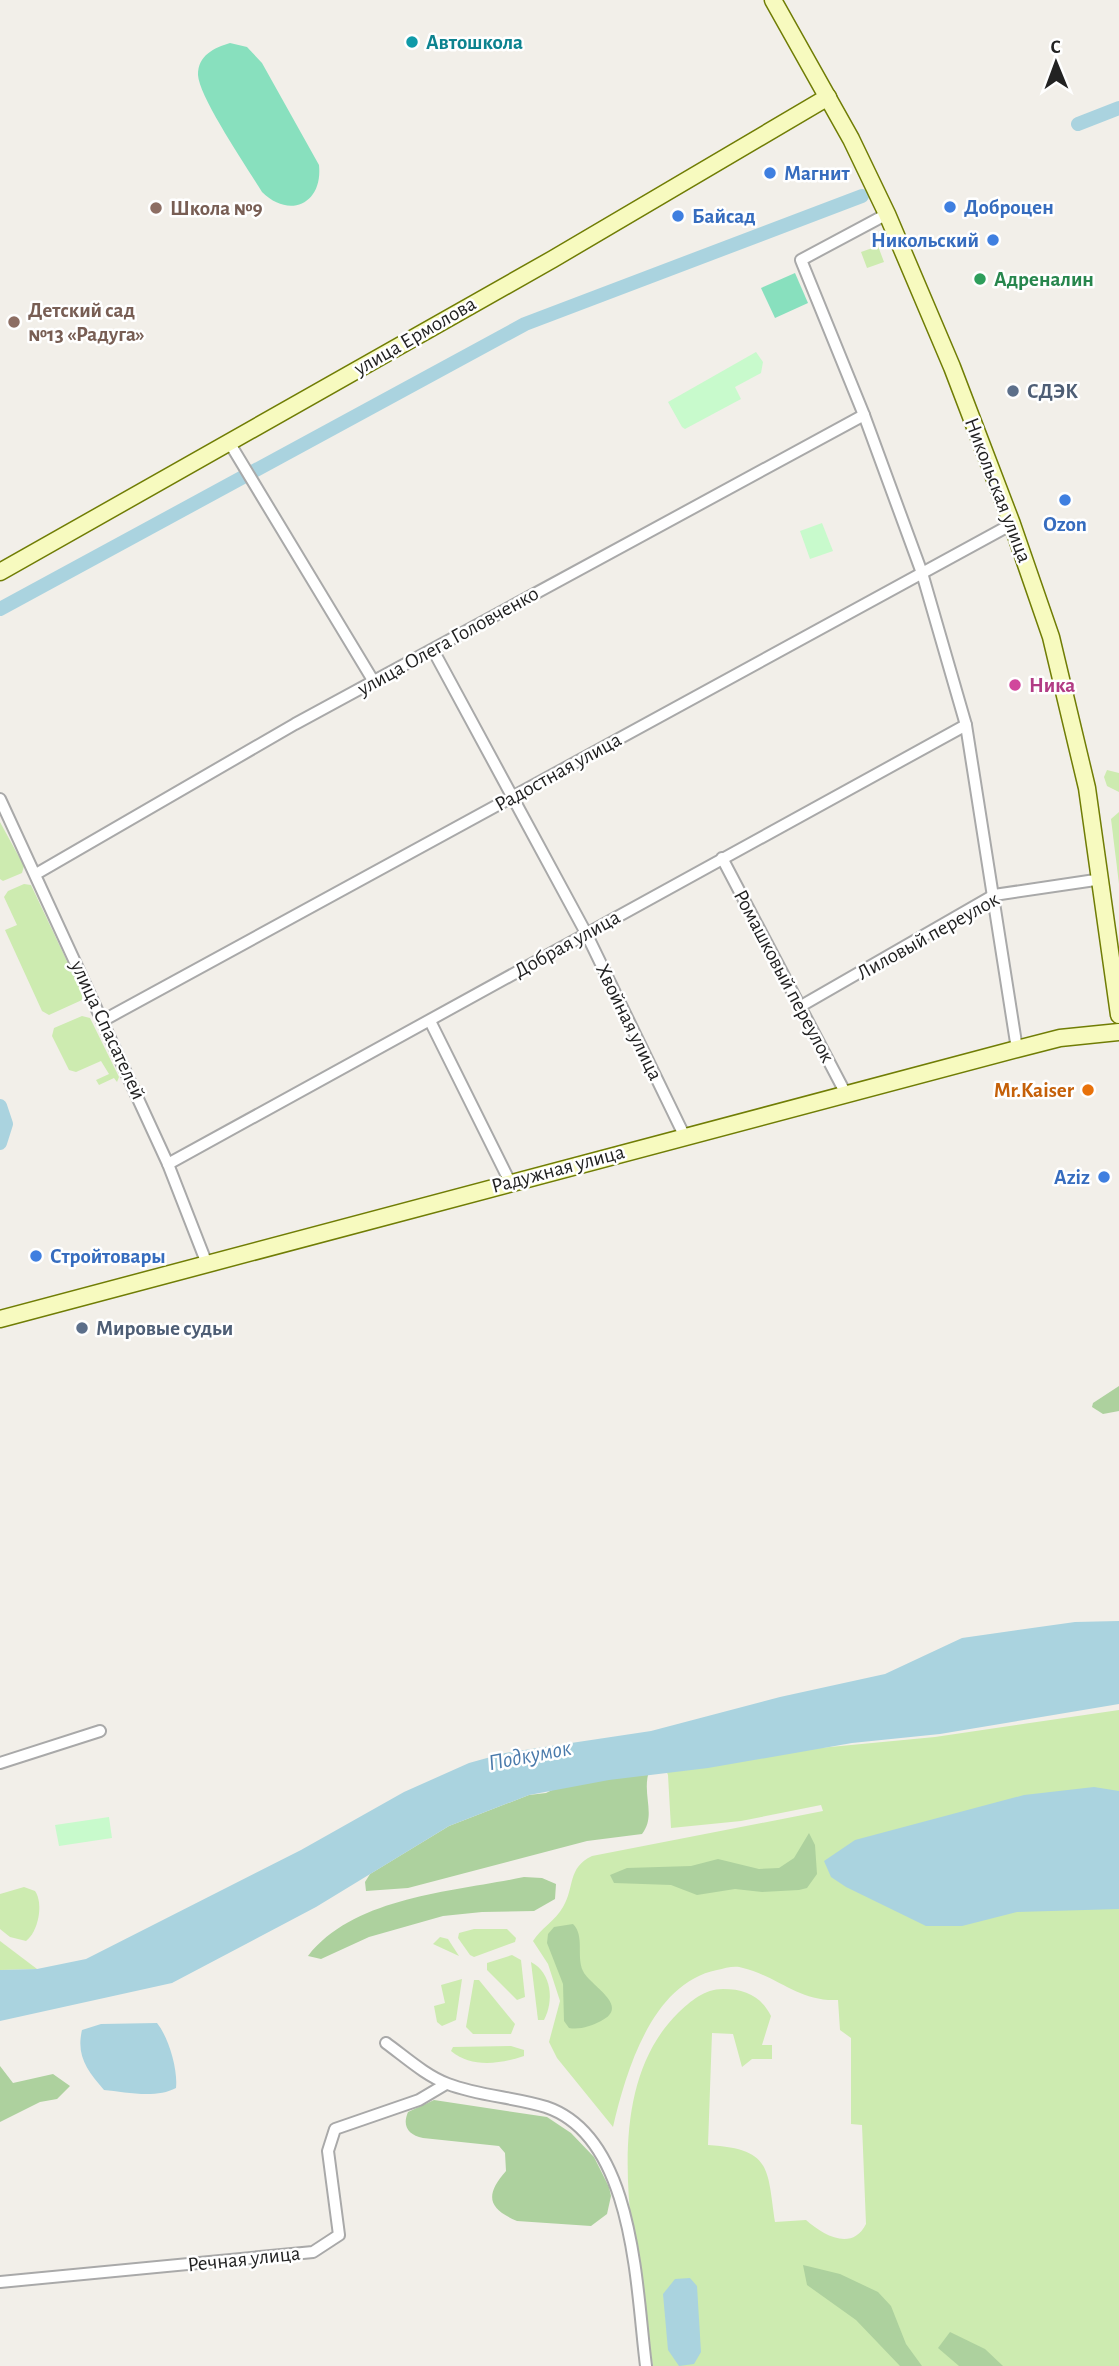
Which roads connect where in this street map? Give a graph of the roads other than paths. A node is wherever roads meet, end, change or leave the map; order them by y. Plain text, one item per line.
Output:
1 (773, 0) edge
2 (828, 97) junction
3 (887, 214) junction
4 (864, 415) junction
5 (229, 442) junction
6 (1012, 524) junction
7 (0, 572) edge
8 (922, 573) junction
9 (433, 650) junction
10 (374, 682) junction
11 (966, 725) junction
12 (511, 797) junction
13 (0, 799) edge
14 (722, 858) junction
15 (36, 873) junction
16 (1102, 879) junction
17 (994, 895) junction
18 (586, 933) junction
19 (801, 1006) junction
20 (1119, 1015) edge
21 (104, 1020) junction
22 (430, 1021) junction
23 (1119, 1032) edge
24 (1017, 1049) junction
25 (846, 1094) junction
26 (684, 1135) junction
27 (169, 1164) junction
28 (510, 1182) junction
29 (207, 1264) junction
30 (0, 1319) edge
31 (100, 1731) dead end
32 (0, 1763) edge
33 (386, 2043) dead end
34 (446, 2084) junction
35 (0, 2282) edge
36 (646, 2366) edge

1 - 2 street, Никольская улица
2 - 3 street, Никольская улица
2 - 5 street, улица Ермолова
3 - 4 street
3 - 6 street, Никольская улица
4 - 8 street
4 - 9 street, улица Олега Головченко
5 - 7 street, улица Ермолова
5 - 10 street
6 - 8 street, Радостная улица
6 - 16 street, Никольская улица
8 - 11 street
8 - 12 street, Радостная улица
9 - 10 street, улица Олега Головченко
9 - 12 street, Хвойная улица
10 - 15 street, улица Олега Головченко
11 - 14 street, Добрая улица
11 - 17 street
12 - 18 street, Хвойная улица
12 - 21 street, Радостная улица
13 - 15 street, улица Спасателей
14 - 18 street, Добрая улица
14 - 19 street, Ромашковый переулок
15 - 21 street, улица Спасателей
16 - 17 street, Лиловый переулок
16 - 20 street, Никольская улица
17 - 19 street, Лиловый переулок
17 - 24 street
18 - 22 street, Добрая улица
18 - 26 street, Хвойная улица
19 - 25 street, Ромашковый переулок
21 - 27 street, улица Спасателей
22 - 27 street, Добрая улица
22 - 28 street
23 - 24 street, Радужная улица
24 - 25 street, Радужная улица
25 - 26 street, Радужная улица
26 - 28 street, Радужная улица
27 - 29 street, улица Спасателей
28 - 29 street, Радужная улица
29 - 30 street, Радужная улица
31 - 32 street
33 - 34 street
34 - 35 street, Речная улица
34 - 36 street

